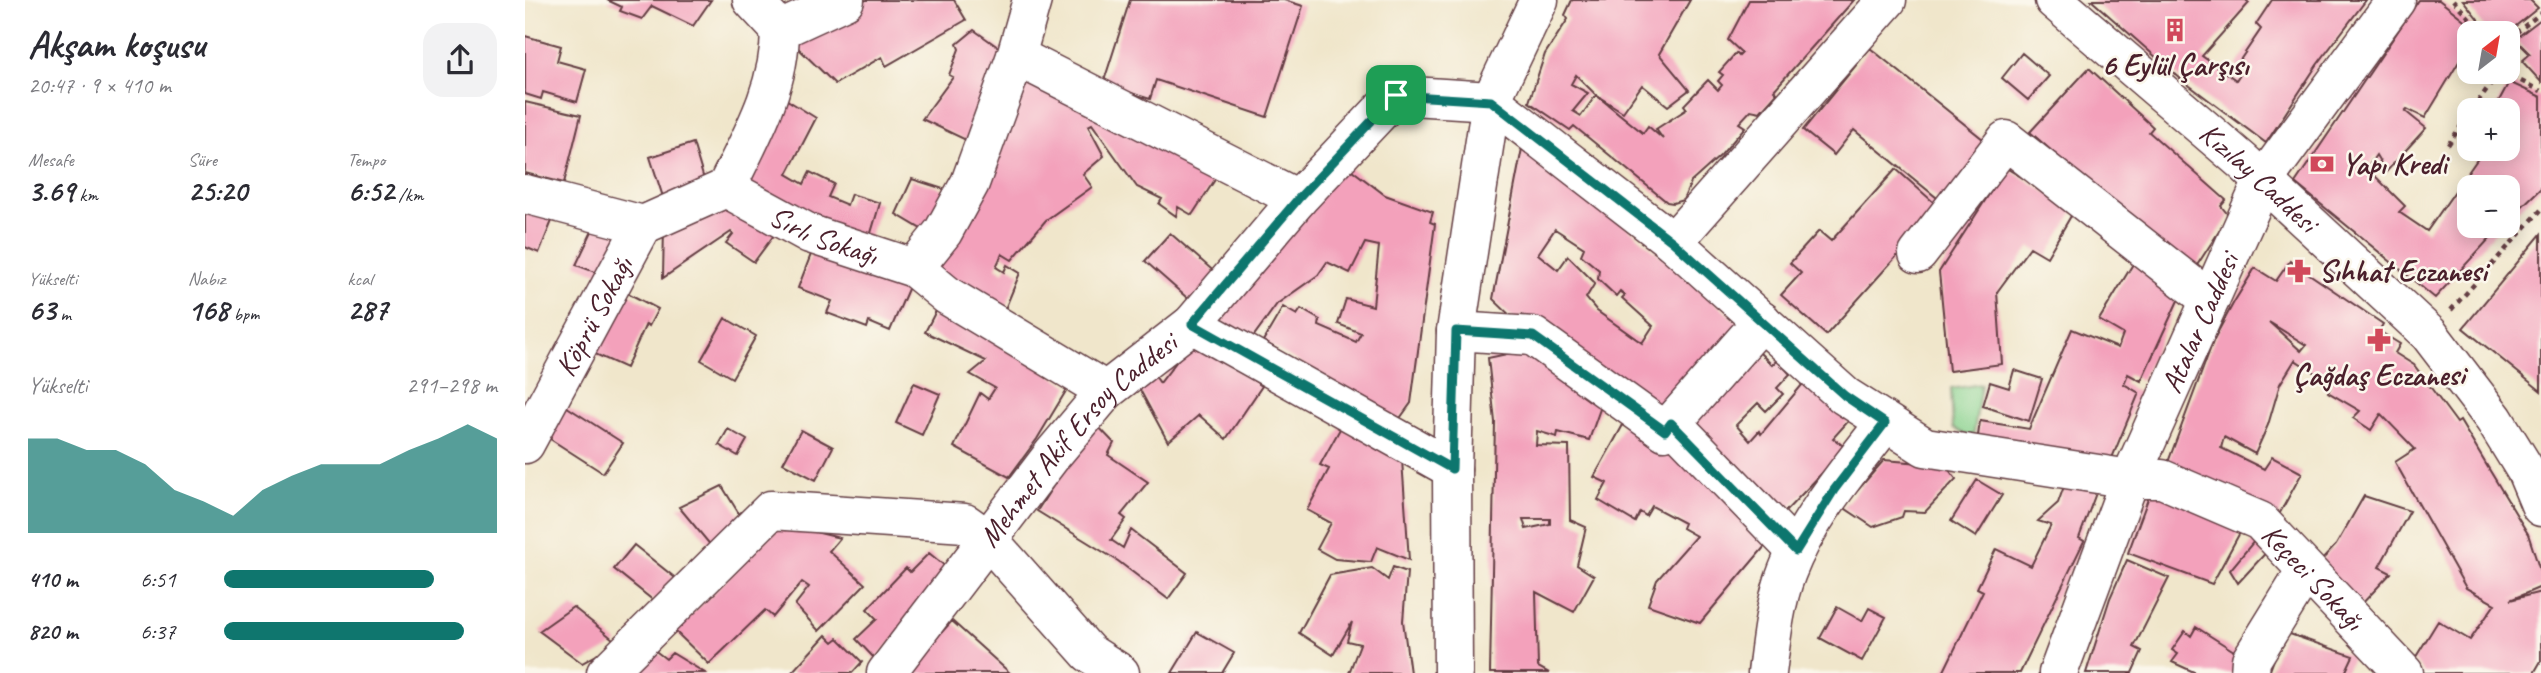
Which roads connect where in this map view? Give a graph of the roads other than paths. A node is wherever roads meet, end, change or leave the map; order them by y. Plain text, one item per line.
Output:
1 (752, 0) edge
2 (845, 0) edge
3 (1032, 0) edge
4 (1539, 0) edge
5 (1887, 0) edge
6 (2054, 0) edge
7 (2396, 0) edge
8 (780, 30) junction
9 (1016, 56) junction
10 (1491, 101) junction
11 (2263, 181) junction
12 (726, 188) junction
13 (525, 194) edge
14 (1298, 199) junction
15 (643, 225) junction
16 (1673, 242) junction
17 (1917, 254) dead end
18 (914, 268) junction
19 (2210, 300) junction
20 (1762, 321) junction
21 (1192, 324) junction
22 (1456, 331) junction
23 (1106, 391) junction
24 (1671, 423) junction
25 (1885, 423) junction
26 (525, 443) edge
27 (1452, 469) junction
28 (2533, 477) edge
29 (2130, 479) junction
30 (2541, 507) edge
31 (989, 540) junction
32 (1796, 551) junction
33 (2306, 571) junction
34 (606, 673) edge
35 (885, 673) edge
36 (1120, 673) edge
37 (1453, 673) edge
38 (1767, 673) edge
39 (2058, 673) edge
40 (2250, 673) edge
41 (2404, 673) edge

1 - 8 street
2 - 8 street
3 - 9 street
4 - 10 street
5 - 16 street
6 - 11 street, Kızılay Caddesi
7 - 11 street, Atalar Caddesi
8 - 12 street
9 - 14 street
9 - 18 street
10 - 14 street, Mehmet Akif Ersoy Caddesi
10 - 16 street, Keçeci Sokağı
10 - 22 street
11 - 19 street, Atalar Caddesi
11 - 28 street, Kızılay Caddesi
12 - 15 street
12 - 18 street, Sırlı Sokağı
13 - 15 street
14 - 21 street, Mehmet Akif Ersoy Caddesi
15 - 26 street, Köprü Sokağı
16 - 20 street, Keçeci Sokağı
17 - 19 street
18 - 23 street, Sırlı Sokağı
19 - 29 street, Atalar Caddesi
20 - 24 street
20 - 25 street, Keçeci Sokağı
21 - 23 street, Mehmet Akif Ersoy Caddesi
21 - 27 street
22 - 24 street
22 - 27 street
23 - 31 street, Mehmet Akif Ersoy Caddesi
24 - 32 street
25 - 29 street, Keçeci Sokağı
25 - 32 street
27 - 37 street
28 - 30 street, Kızılay Caddesi
29 - 33 street, Keçeci Sokağı
29 - 39 street, Atalar Caddesi
31 - 34 street
31 - 35 street, Mehmet Akif Ersoy Caddesi
31 - 36 street
32 - 38 street
33 - 40 street
33 - 41 street, Keçeci Sokağı

